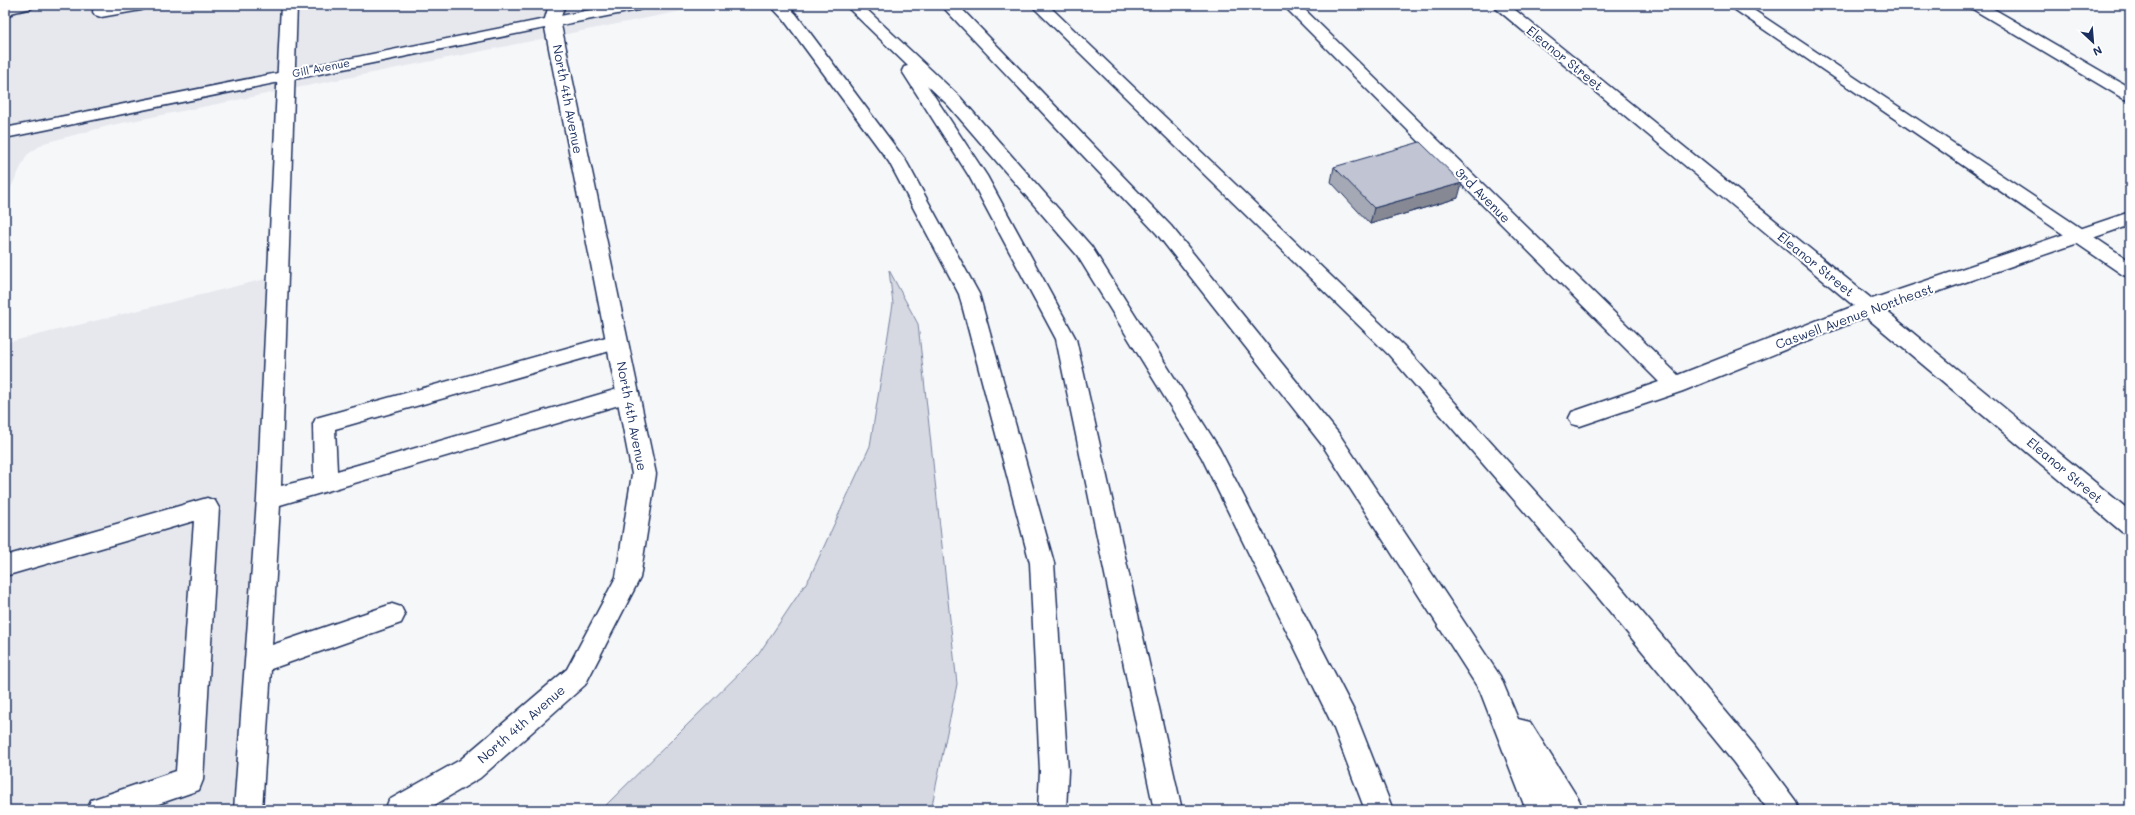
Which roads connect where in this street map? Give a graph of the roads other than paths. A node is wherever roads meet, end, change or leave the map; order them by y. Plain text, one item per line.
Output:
1 (27, 5) edge
2 (102, 5) edge
3 (140, 5) edge
4 (289, 5) edge
5 (638, 5) edge
6 (853, 5) edge
7 (949, 5) edge
8 (1039, 5) edge
9 (1290, 5) edge
10 (1500, 5) edge
11 (1736, 5) edge
12 (1976, 5) edge
13 (6, 8) edge
14 (784, 11) edge
15 (555, 14) edge
16 (891, 43) junction
17 (287, 75) junction
18 (2130, 95) edge
19 (5, 133) edge
20 (2130, 218) edge
21 (2080, 236) junction
22 (2130, 270) edge
23 (1869, 308) junction
24 (617, 342) junction
25 (1676, 385) junction
26 (628, 394) junction
27 (1580, 418) dead end
28 (326, 484) junction
29 (269, 499) junction
30 (2130, 524) edge
31 (5, 566) edge
32 (392, 615) dead end
33 (257, 662) junction
34 (1491, 685) junction
35 (101, 810) edge
36 (248, 810) edge
37 (399, 810) edge
38 (1052, 810) edge
39 (1168, 810) edge
40 (1379, 810) edge
41 (1540, 810) edge
42 (1569, 810) edge
43 (1785, 810) edge

1 - 13 main road
2 - 3 main road
4 - 17 main road
5 - 15 main road, Gill Avenue
6 - 16 main road
7 - 34 main road
8 - 43 main road
9 - 25 main road, 3rd Avenue
10 - 23 main road, Eleanor Street
11 - 21 main road
12 - 18 main road
14 - 38 main road
15 - 17 main road, Gill Avenue
15 - 24 main road, North 4th Avenue
16 - 39 main road
16 - 40 main road
17 - 19 main road, Gill Avenue
17 - 29 main road
20 - 21 main road, Caswell Avenue Northeast
21 - 22 main road
21 - 23 main road, Caswell Avenue Northeast
23 - 25 main road, Caswell Avenue Northeast
23 - 30 main road, Eleanor Street
24 - 26 main road, North 4th Avenue
24 - 28 main road
25 - 27 main road, Caswell Avenue Northeast
26 - 28 main road
26 - 37 main road, North 4th Avenue
28 - 29 main road
29 - 33 main road
31 - 35 main road
32 - 33 main road
33 - 36 main road
34 - 41 main road
34 - 42 main road

